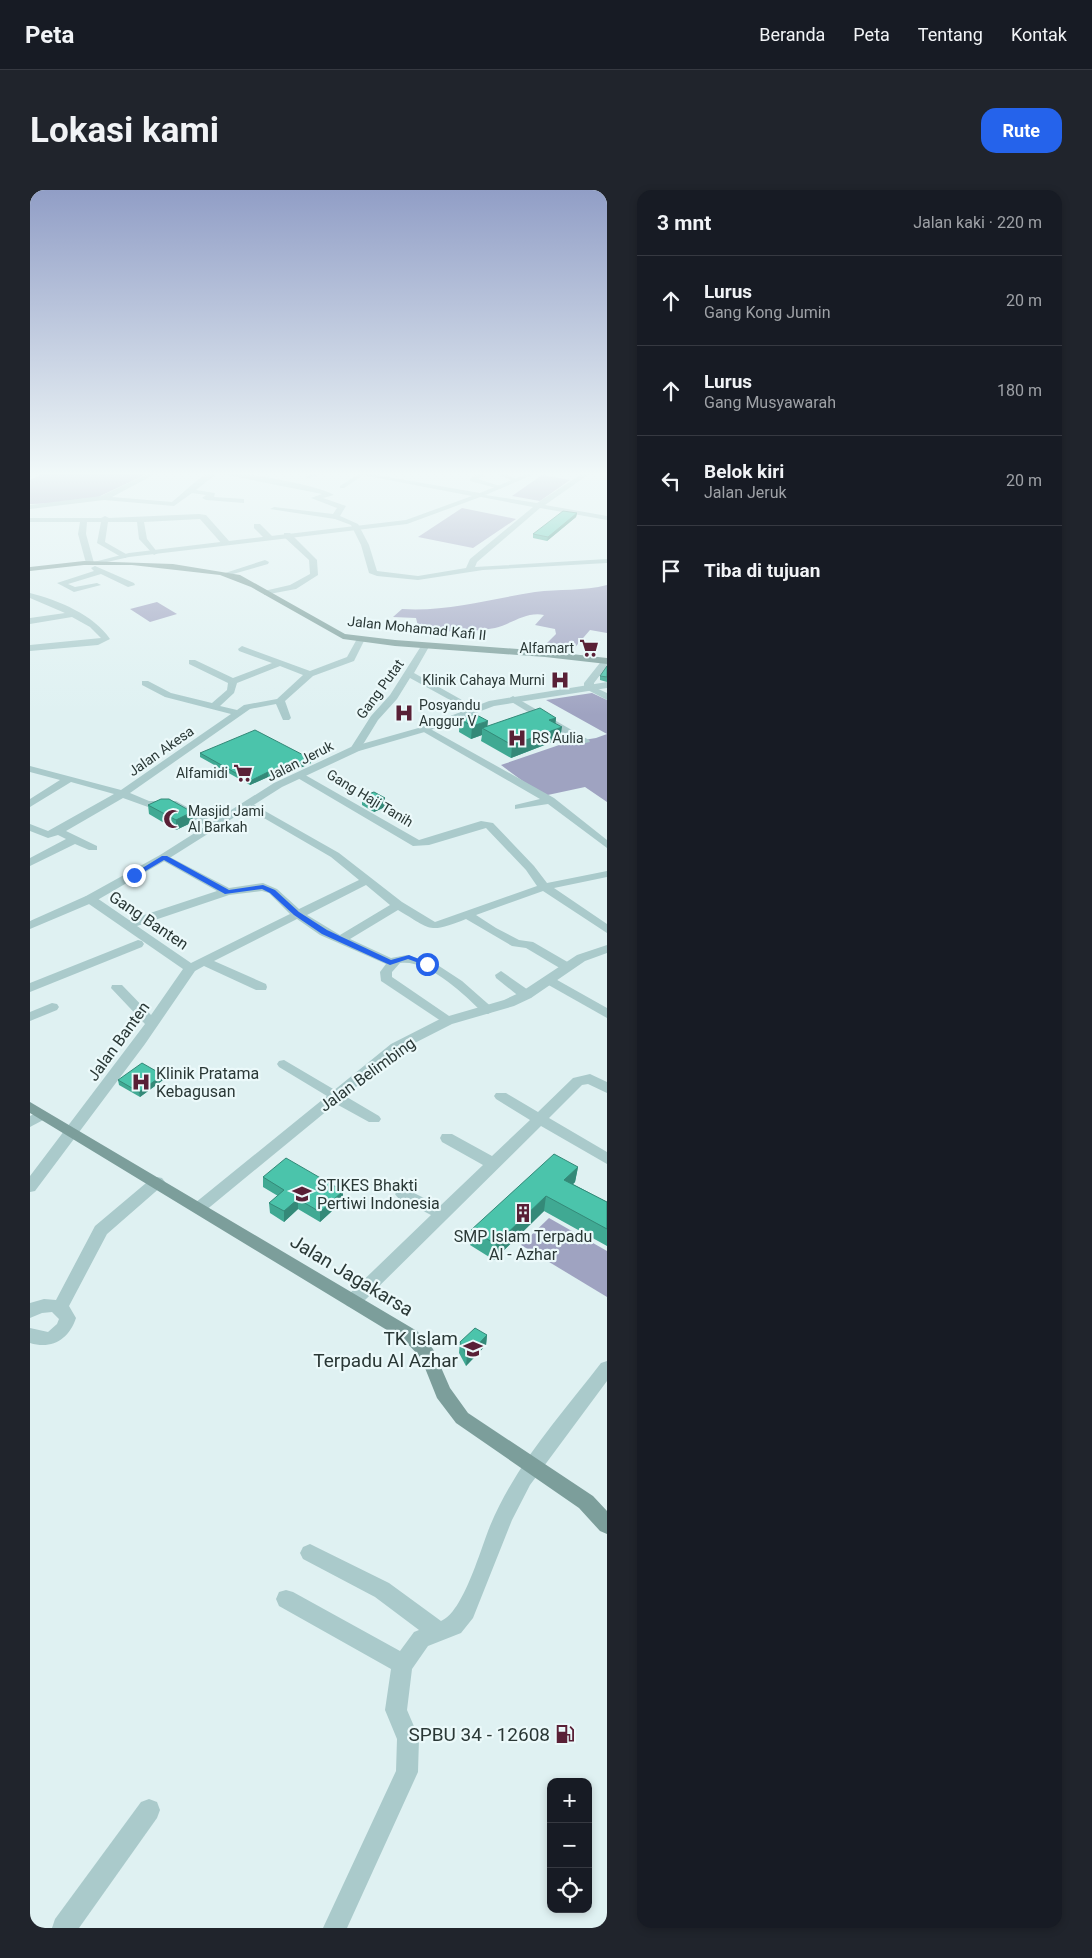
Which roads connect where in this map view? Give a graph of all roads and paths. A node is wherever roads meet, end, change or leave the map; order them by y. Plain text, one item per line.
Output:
1 (87, 553) edge
2 (117, 553) edge
3 (154, 553) edge
4 (307, 553) edge
5 (365, 553) edge
6 (481, 553) edge
7 (127, 559) junction
8 (607, 561) edge
9 (265, 562) dead end
10 (90, 563) junction
11 (30, 569) edge
12 (470, 569) junction
13 (102, 571) junction
14 (226, 574) junction
15 (97, 585) dead end
16 (131, 585) dead end
17 (76, 590) junction
18 (267, 593) junction
19 (30, 595) edge
20 (92, 597) dead end
21 (72, 614) junction
22 (30, 621) edge
23 (360, 639) junction
24 (426, 645) junction
25 (30, 648) edge
26 (242, 649) dead end
27 (606, 661) edge
28 (192, 662) dead end
29 (280, 663) junction
30 (310, 674) junction
31 (409, 674) junction
32 (233, 682) junction
33 (145, 683) dead end
34 (607, 685) edge
35 (589, 688) junction
36 (607, 697) edge
37 (513, 698) junction
38 (276, 703) junction
39 (213, 707) junction
40 (473, 709) junction
41 (238, 712) junction
42 (286, 718) dead end
43 (424, 729) junction
44 (585, 742) dead end
45 (355, 749) junction
46 (30, 769) edge
47 (300, 774) junction
48 (70, 778) junction
49 (124, 794) junction
50 (550, 800) junction
51 (30, 804) edge
52 (248, 805) junction
53 (519, 807) dead end
54 (214, 826) junction
55 (30, 827) edge
56 (58, 831) junction
57 (75, 839) junction
58 (607, 845) edge
59 (93, 848) dead end
60 (164, 857) junction
61 (30, 863) edge
62 (607, 874) edge
63 (365, 881) junction
64 (544, 887) junction
65 (228, 892) junction
66 (90, 899) junction
67 (398, 905) junction
68 (296, 913) junction
69 (468, 915) junction
70 (30, 925) edge
71 (127, 925) junction
72 (607, 929) edge
73 (341, 939) junction
74 (138, 944) dead end
75 (607, 949) edge
76 (392, 963) junction
77 (196, 964) junction
78 (567, 968) junction
79 (501, 975) dead end
80 (550, 980) junction
81 (30, 988) edge
82 (117, 988) dead end
83 (261, 988) dead end
84 (526, 995) junction
85 (52, 1007) dead end
86 (488, 1010) junction
87 (607, 1014) edge
88 (30, 1018) edge
89 (447, 1021) junction
90 (152, 1024) junction
91 (284, 1064) dead end
92 (607, 1088) edge
93 (335, 1096) junction
94 (501, 1096) dead end
95 (34, 1115) edge
96 (539, 1117) junction
97 (374, 1119) dead end
98 (73, 1133) junction
99 (447, 1138) dead end
100 (607, 1159) edge
101 (492, 1162) junction
102 (157, 1182) junction
103 (30, 1187) edge
104 (403, 1194) dead end
105 (200, 1207) junction
106 (442, 1214) junction
107 (353, 1301) junction
108 (60, 1307) junction
109 (30, 1311) edge
110 (30, 1335) edge
111 (607, 1368) edge
112 (532, 1465) junction
113 (607, 1525) edge
114 (310, 1553) dead end
115 (286, 1599) dead end
116 (440, 1632) junction
117 (403, 1664) junction
118 (149, 1810) dead end
119 (64, 1928) edge
120 (335, 1928) edge

1 - 10 street
2 - 7 street
3 - 7 street
4 - 18 street
5 - 12 street
6 - 12 street
7 - 10 main road, Jalan Mohamad Kafi II
7 - 14 main road, Jalan Mohamad Kafi II
8 - 12 street
9 - 14 street
10 - 11 main road, Jalan Mohamad Kafi II
10 - 13 street
13 - 16 street
13 - 17 street
14 - 18 main road, Jalan Mohamad Kafi II
15 - 17 street
17 - 20 street
18 - 23 main road, Jalan Mohamad Kafi II
19 - 21 street
21 - 22 street
21 - 25 street
23 - 24 main road, Jalan Mohamad Kafi II
23 - 30 street
24 - 27 main road, Jalan Mohamad Kafi II
24 - 31 street, Gang Putat
26 - 29 street
27 - 35 street
28 - 32 street
29 - 30 street
29 - 32 street
30 - 38 street
31 - 40 street
31 - 45 street, Gang Putat
32 - 39 street
33 - 39 street
34 - 35 street, Jalan Jeruk
35 - 36 street
35 - 37 street, Jalan Jeruk
37 - 40 street, Jalan Jeruk
37 - 44 street
38 - 41 street, Jalan Akesa
38 - 42 street
39 - 41 street
40 - 43 street, Jalan Jeruk
41 - 49 street, Jalan Akesa
43 - 45 street, Jalan Jeruk
43 - 50 street
45 - 47 street, Jalan Jeruk
46 - 48 street, Jalan Akesa
47 - 52 street, Jalan Jeruk
47 - 64 street, Gang Haji Tanih
48 - 49 street, Jalan Akesa
48 - 51 street
49 - 54 street
49 - 56 street
50 - 53 street
50 - 58 street
52 - 54 street, Jalan Jeruk
52 - 63 street
54 - 60 street, Jalan Jeruk
55 - 56 street
56 - 57 street
57 - 59 street
57 - 61 street
60 - 65 street
60 - 66 street, Jalan Jeruk
62 - 64 street
63 - 67 street
63 - 68 street, Gang Banten
64 - 69 street
64 - 72 street
65 - 68 street
65 - 71 street
66 - 70 street, Jalan Jeruk
66 - 71 street, Gang Banten
67 - 69 street
67 - 73 street
68 - 73 street
68 - 77 street, Gang Banten
69 - 78 street
71 - 77 street, Gang Banten
73 - 76 street
74 - 81 street
75 - 78 street, Jalan Belimbing
76 - 86 street
76 - 89 street
77 - 83 street
77 - 90 street, Jalan Banten
78 - 80 street, Jalan Belimbing
79 - 84 street
80 - 84 street, Jalan Belimbing
80 - 87 street
82 - 90 street
84 - 86 street, Jalan Belimbing
85 - 88 street
86 - 89 street, Jalan Belimbing
89 - 93 street, Jalan Belimbing
90 - 98 street, Jalan Banten
91 - 93 street
92 - 96 street
93 - 97 street
93 - 105 street, Jalan Belimbing
94 - 96 street
95 - 98 main road, Jalan Jagakarsa
96 - 100 street
96 - 101 street
98 - 102 main road, Jalan Jagakarsa
98 - 103 street, Jalan Banten
99 - 101 street
101 - 106 street
102 - 105 main road, Jalan Jagakarsa
102 - 108 street
104 - 106 street
105 - 107 main road, Jalan Jagakarsa
106 - 107 street
107 - 112 main road, Jalan Jagakarsa
108 - 109 street
108 - 110 street
111 - 112 street
112 - 113 main road, Jalan Jagakarsa
112 - 116 street
114 - 116 street
115 - 117 street
116 - 117 street
117 - 120 street
118 - 119 street

